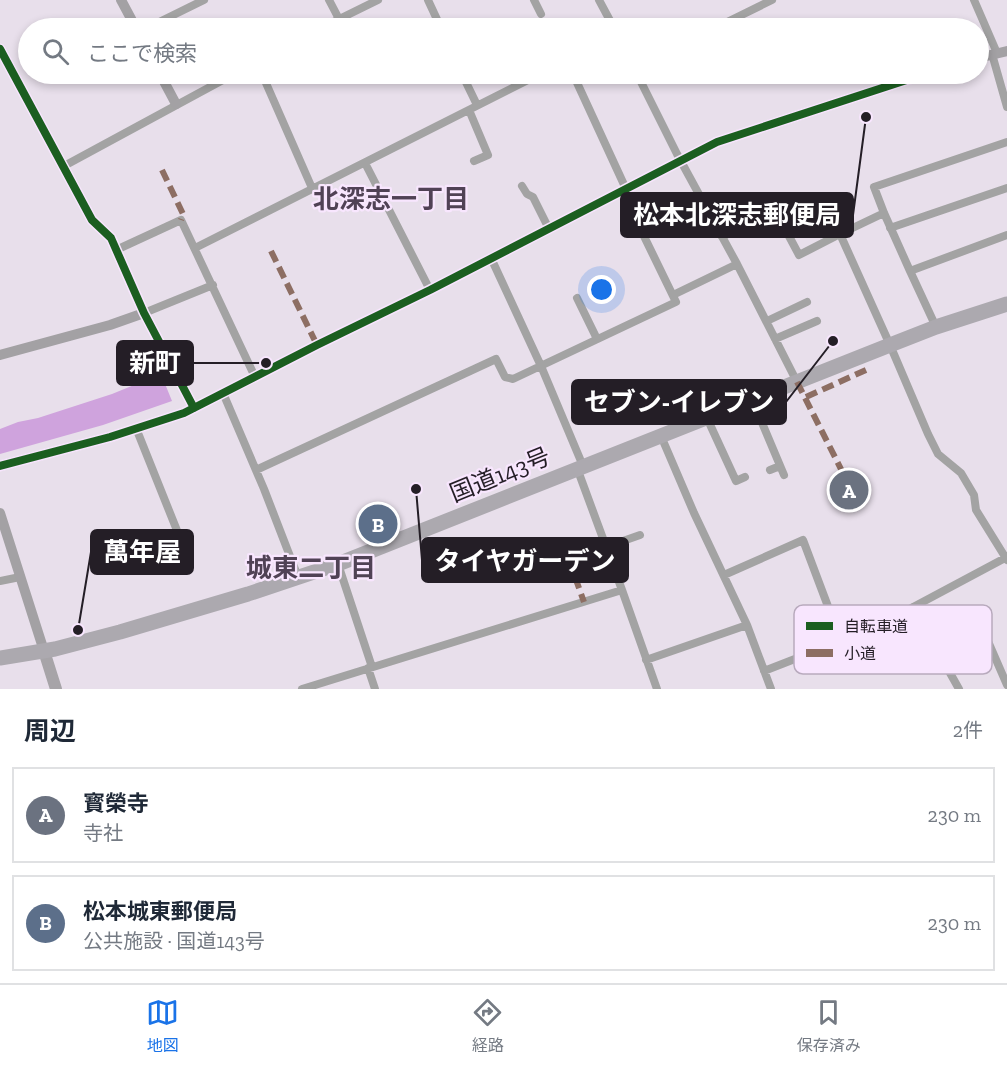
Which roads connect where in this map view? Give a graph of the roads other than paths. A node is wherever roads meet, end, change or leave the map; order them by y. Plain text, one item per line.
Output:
1 (121, 0) edge
2 (204, 0) edge
3 (329, 0) edge
4 (378, 0) edge
5 (428, 0) edge
6 (534, 0) edge
7 (599, 0) edge
8 (772, 0) edge
9 (974, 0) edge
10 (541, 14) dead end
11 (131, 18) edge
12 (167, 18) edge
13 (338, 18) edge
14 (341, 18) edge
15 (436, 18) edge
16 (609, 18) edge
17 (735, 18) edge
18 (982, 18) edge
19 (989, 33) edge
20 (0, 49) edge
21 (998, 53) edge
22 (18, 82) edge
23 (19, 84) edge
24 (165, 84) edge
25 (215, 84) edge
26 (266, 84) edge
27 (467, 84) edge
28 (520, 84) edge
29 (577, 84) edge
30 (642, 84) edge
31 (895, 84) edge
32 (176, 104) junction
33 (477, 105) junction
34 (1007, 107) edge
35 (469, 110) junction
36 (1007, 142) edge
37 (681, 160) junction
38 (474, 161) dead end
39 (365, 163) junction
40 (64, 166) junction
41 (522, 186) dead end
42 (312, 188) junction
43 (1007, 188) edge
44 (624, 190) junction
45 (884, 213) junction
46 (890, 228) junction
47 (549, 229) junction
48 (840, 234) junction
49 (1007, 235) edge
50 (722, 237) junction
51 (195, 248) junction
52 (116, 250) junction
53 (491, 258) junction
54 (737, 264) junction
55 (910, 271) junction
56 (213, 285) junction
57 (430, 290) junction
58 (673, 295) junction
59 (577, 298) dead end
60 (807, 302) dead end
61 (1007, 304) edge
62 (144, 313) junction
63 (766, 321) junction
64 (817, 321) dead end
65 (936, 327) junction
66 (597, 339) junction
67 (775, 339) junction
68 (891, 345) junction
69 (0, 355) edge
70 (542, 366) junction
71 (255, 377) junction
72 (797, 382) junction
73 (686, 392) dead end
74 (223, 393) junction
75 (755, 399) junction
76 (194, 408) junction
77 (703, 420) junction
78 (136, 428) junction
79 (661, 436) junction
80 (0, 466) edge
81 (780, 466) junction
82 (580, 467) junction
83 (256, 470) junction
84 (770, 470) dead end
85 (784, 475) dead end
86 (745, 477) dead end
87 (0, 513) edge
88 (178, 533) dead end
89 (640, 535) dead end
90 (606, 547) junction
91 (1006, 559) edge
92 (338, 564) junction
93 (724, 575) junction
94 (20, 576) junction
95 (298, 578) junction
96 (0, 581) edge
97 (622, 590) junction
98 (827, 605) edge
99 (917, 605) edge
100 (747, 625) junction
101 (44, 651) junction
102 (992, 652) edge
103 (0, 658) edge
104 (794, 659) edge
105 (646, 660) junction
106 (370, 668) junction
107 (764, 671) junction
108 (950, 674) edge
109 (1006, 687) edge
110 (56, 689) edge
111 (302, 689) edge
112 (375, 689) edge
113 (657, 689) edge
114 (771, 689) edge
115 (959, 689) edge

1 - 11 street
2 - 12 street
3 - 13 street
4 - 14 street
5 - 15 street
6 - 10 street
7 - 16 street
8 - 17 street
9 - 18 street
19 - 21 street
20 - 22 street
21 - 34 street
23 - 40 street
24 - 32 street
25 - 32 street
26 - 42 street
27 - 33 street
28 - 33 street
29 - 44 street
30 - 37 street
31 - 37 street
32 - 40 street
33 - 35 street
35 - 38 street
35 - 39 street
36 - 45 street
37 - 44 street
37 - 50 street
39 - 42 street
39 - 57 street
40 - 52 street
41 - 47 street
42 - 51 street
43 - 46 street
44 - 47 street
44 - 58 street
45 - 46 street
45 - 48 street
46 - 55 street
47 - 53 street
48 - 50 street
48 - 68 street
49 - 55 street
50 - 54 street
51 - 52 street
51 - 56 street
52 - 62 street
53 - 57 street
53 - 70 street
54 - 58 street
54 - 63 street
55 - 65 street
56 - 62 street
56 - 71 street
57 - 71 street
58 - 66 street
59 - 66 street
60 - 63 street
61 - 65 highway, 国道143号
62 - 69 street
62 - 76 street
63 - 67 street
64 - 67 street
65 - 68 highway, 国道143号
66 - 70 street
67 - 72 street
68 - 72 highway, 国道143号
68 - 91 street
70 - 82 street
70 - 83 street
71 - 74 street
72 - 75 highway, 国道143号
73 - 77 street
74 - 76 street
74 - 83 street
75 - 77 highway, 国道143号
75 - 81 street
76 - 78 street
77 - 79 highway, 国道143号
77 - 86 street
78 - 80 street
78 - 88 street
79 - 82 highway, 国道143号
79 - 93 street
81 - 84 street
81 - 85 street
82 - 90 street
82 - 92 highway, 国道143号
83 - 95 street
87 - 94 street
89 - 90 street
90 - 97 street
91 - 99 street
92 - 95 highway, 国道143号
92 - 106 street
93 - 98 street
93 - 100 street
94 - 96 street
94 - 101 street
95 - 101 highway, 国道143号
97 - 105 street
97 - 106 street
100 - 105 street
100 - 107 street
101 - 103 highway, 国道143号
101 - 110 main road
102 - 109 street
104 - 107 street
105 - 113 street
106 - 111 street
106 - 112 street
107 - 114 street
108 - 115 street

